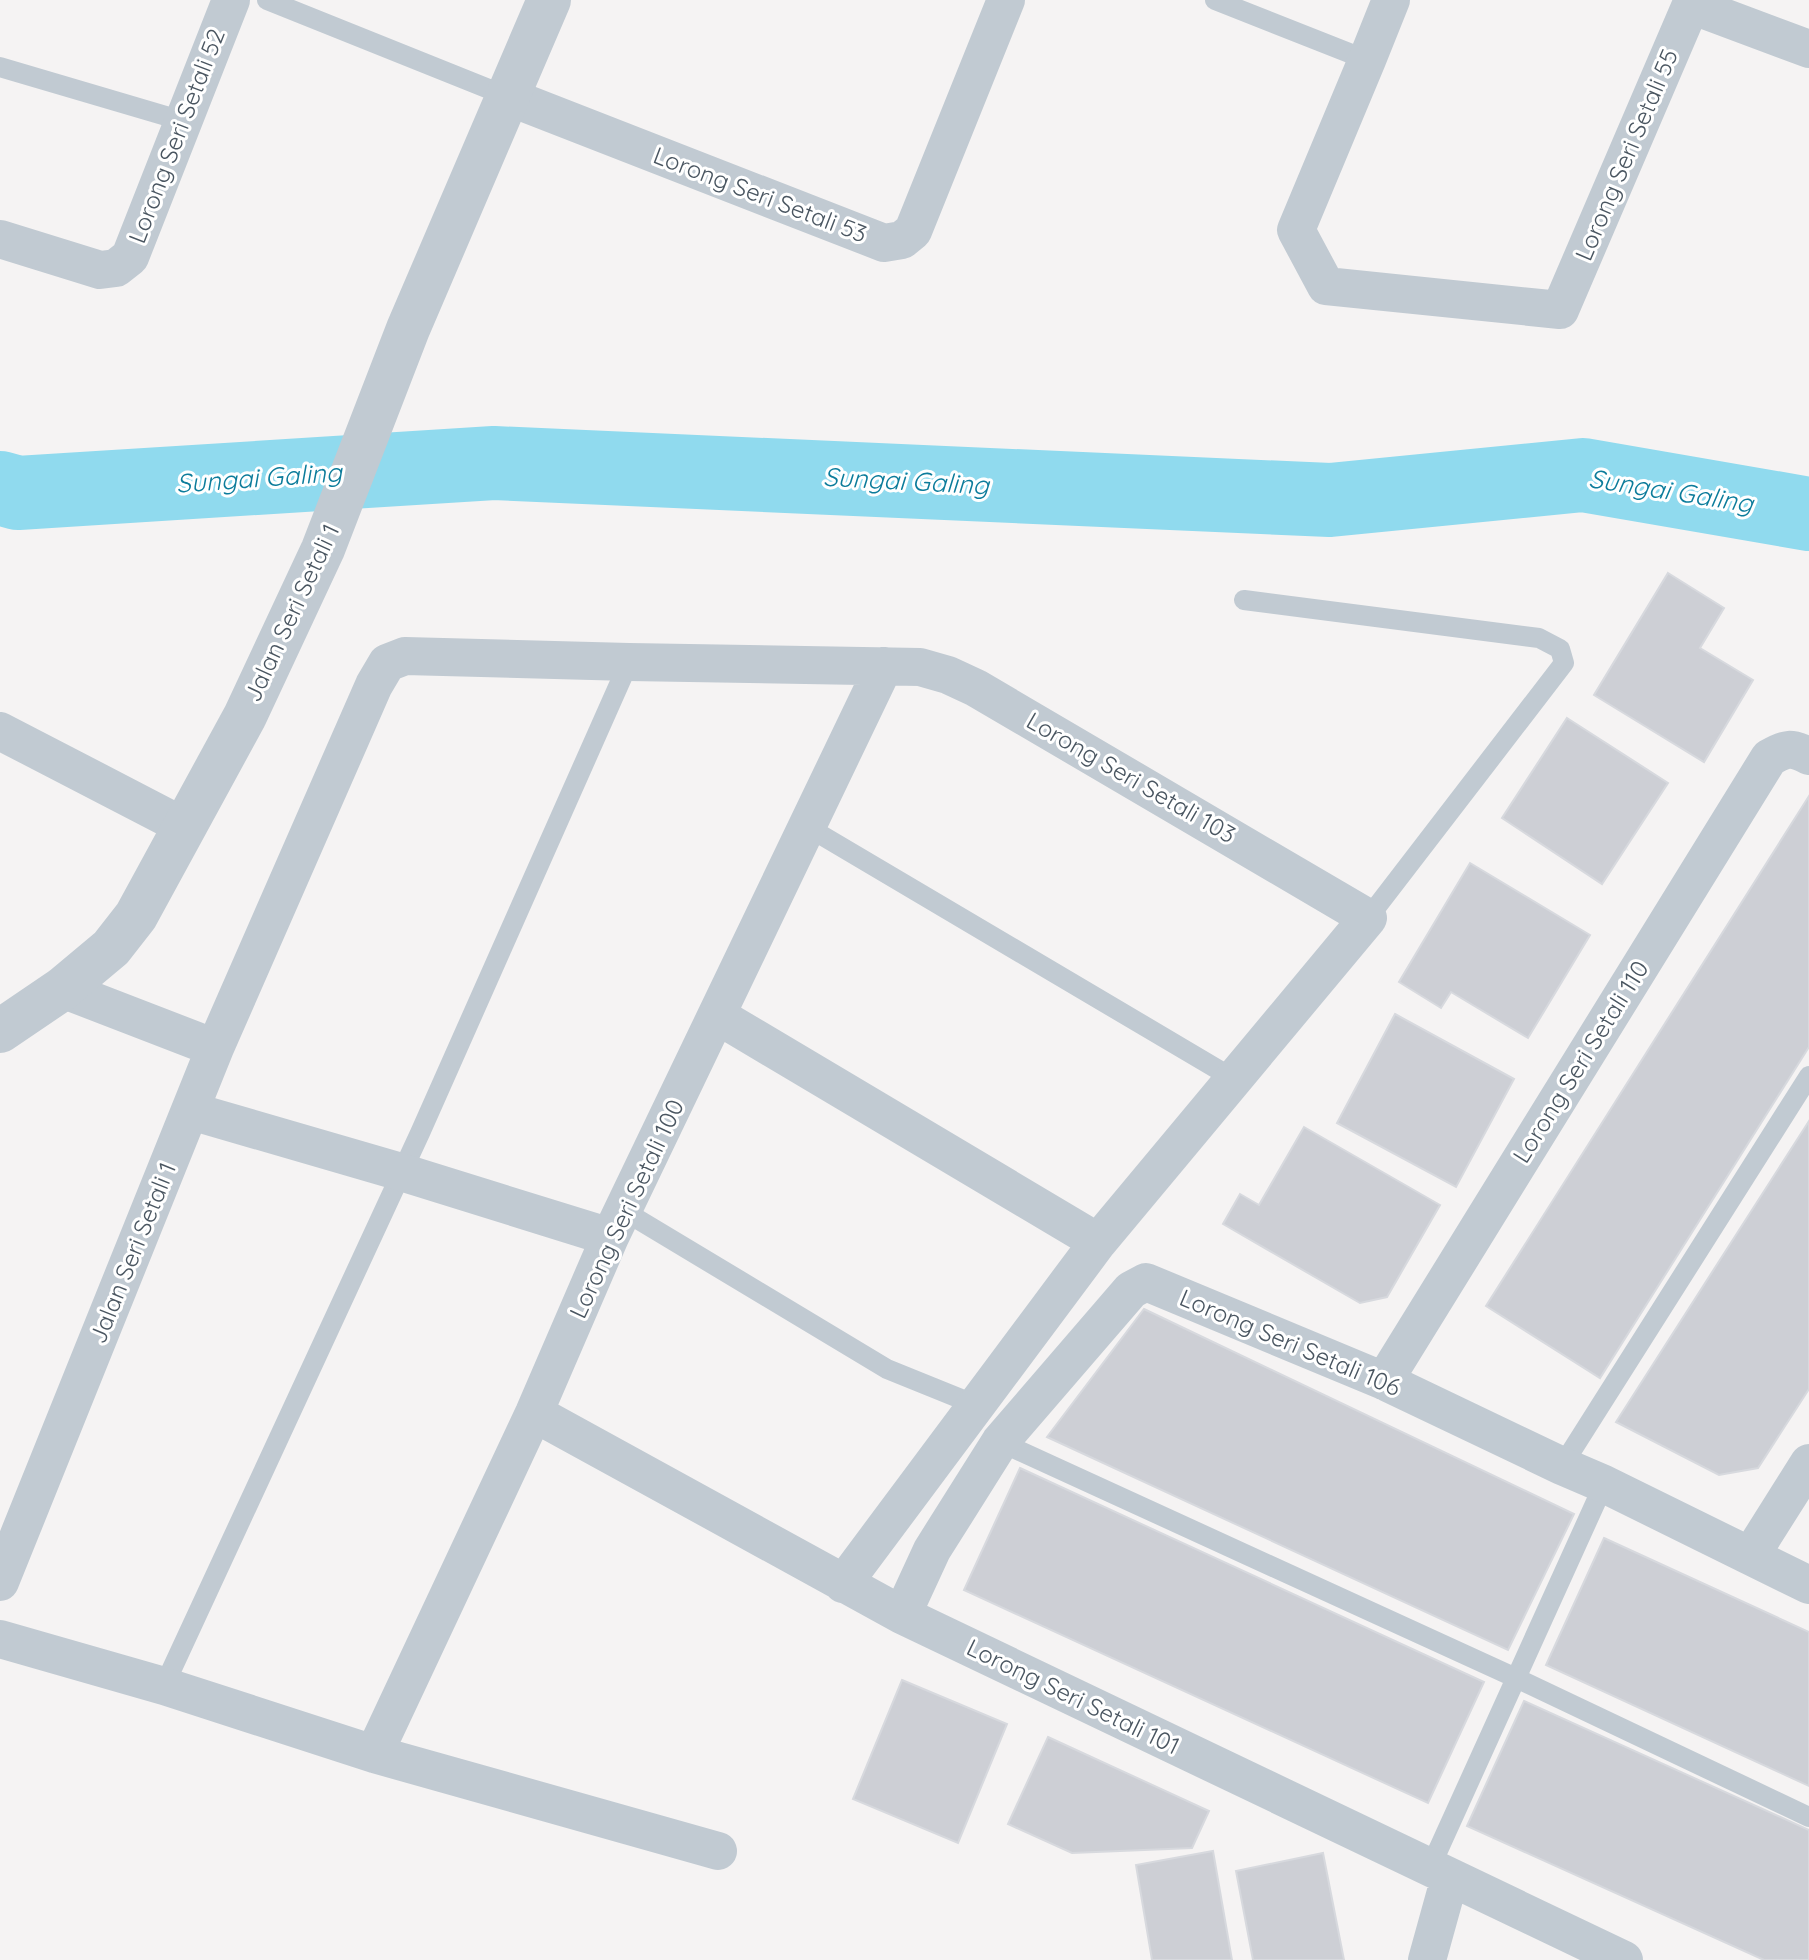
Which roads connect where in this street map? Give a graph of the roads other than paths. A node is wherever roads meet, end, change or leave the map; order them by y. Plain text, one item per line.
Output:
1 (231, 0) edge
2 (267, 0) edge
3 (549, 0) edge
4 (1006, 0) edge
5 (1215, 0) edge
6 (1391, 0) edge
7 (1692, 3) edge
8 (1809, 49) edge
9 (1367, 60) junction
10 (0, 67) edge
11 (509, 97) junction
12 (183, 121) junction
13 (0, 239) edge
14 (1244, 600) dead end
15 (629, 662) junction
16 (387, 663) joint
17 (884, 666) junction
18 (0, 731) edge
19 (1797, 752) edge
20 (806, 826) junction
21 (185, 827) junction
22 (1368, 918) junction
23 (62, 989) junction
24 (718, 1016) junction
25 (0, 1031) edge
26 (215, 1048) junction
27 (1809, 1076) edge
28 (1234, 1079) junction
29 (191, 1111) junction
30 (401, 1172) junction
31 (617, 1224) junction
32 (1098, 1242) junction
33 (1384, 1381) junction
34 (976, 1405) junction
35 (534, 1413) junction
36 (1000, 1442) junction
37 (1809, 1463) edge
38 (1562, 1466) junction
39 (1604, 1484) junction
40 (1751, 1555) junction
41 (0, 1582) edge
42 (843, 1584) junction
43 (1809, 1585) edge
44 (902, 1615) junction
45 (0, 1639) edge
46 (1516, 1678) junction
47 (164, 1686) junction
48 (374, 1754) junction
49 (1809, 1817) edge
50 (718, 1851) dead end
51 (1440, 1872) junction
52 (1427, 1960) edge
53 (1623, 1960) edge

1 - 12 street, Lorong Seri Setali 52
2 - 11 lane
3 - 11 street, Jalan Seri Setali 1
4 - 11 street, Lorong Seri Setali 53
5 - 9 lane
6 - 9 street
7 - 8 street
7 - 9 street, Lorong Seri Setali 55
10 - 12 lane
11 - 21 street, Jalan Seri Setali 1
12 - 13 street, Lorong Seri Setali 52
14 - 22 lane
15 - 16 street, Lorong Seri Setali 103
15 - 17 street, Lorong Seri Setali 103
15 - 30 lane
16 - 26 street, Jalan Seri Setali 1
17 - 20 street, Lorong Seri Setali 100
17 - 22 street, Lorong Seri Setali 103
18 - 21 street
19 - 33 street, Lorong Seri Setali 110
20 - 24 street, Lorong Seri Setali 100
20 - 28 lane
21 - 23 street, Jalan Seri Setali 1
22 - 28 street
23 - 25 street, Jalan Seri Setali 1
23 - 26 street
24 - 31 street, Lorong Seri Setali 100
24 - 32 street
26 - 29 street, Jalan Seri Setali 1
27 - 38 lane
28 - 32 street
29 - 30 street
29 - 41 street, Jalan Seri Setali 1
30 - 31 street
30 - 47 lane
31 - 34 lane
31 - 35 street, Lorong Seri Setali 100
32 - 34 street
33 - 36 street, Lorong Seri Setali 106
33 - 38 street, Lorong Seri Setali 106
34 - 42 street
35 - 42 street, Lorong Seri Setali 101
35 - 48 street, Lorong Seri Setali 100
36 - 44 street, Lorong Seri Setali 106
36 - 46 lane
37 - 40 street
38 - 39 street, Lorong Seri Setali 106
39 - 40 street, Lorong Seri Setali 106
39 - 46 lane
40 - 43 street, Lorong Seri Setali 106
42 - 44 street, Lorong Seri Setali 101
44 - 51 street, Lorong Seri Setali 101
45 - 47 street
46 - 49 lane
46 - 51 lane
47 - 48 street
48 - 50 street
51 - 52 street
51 - 53 street, Lorong Seri Setali 101

